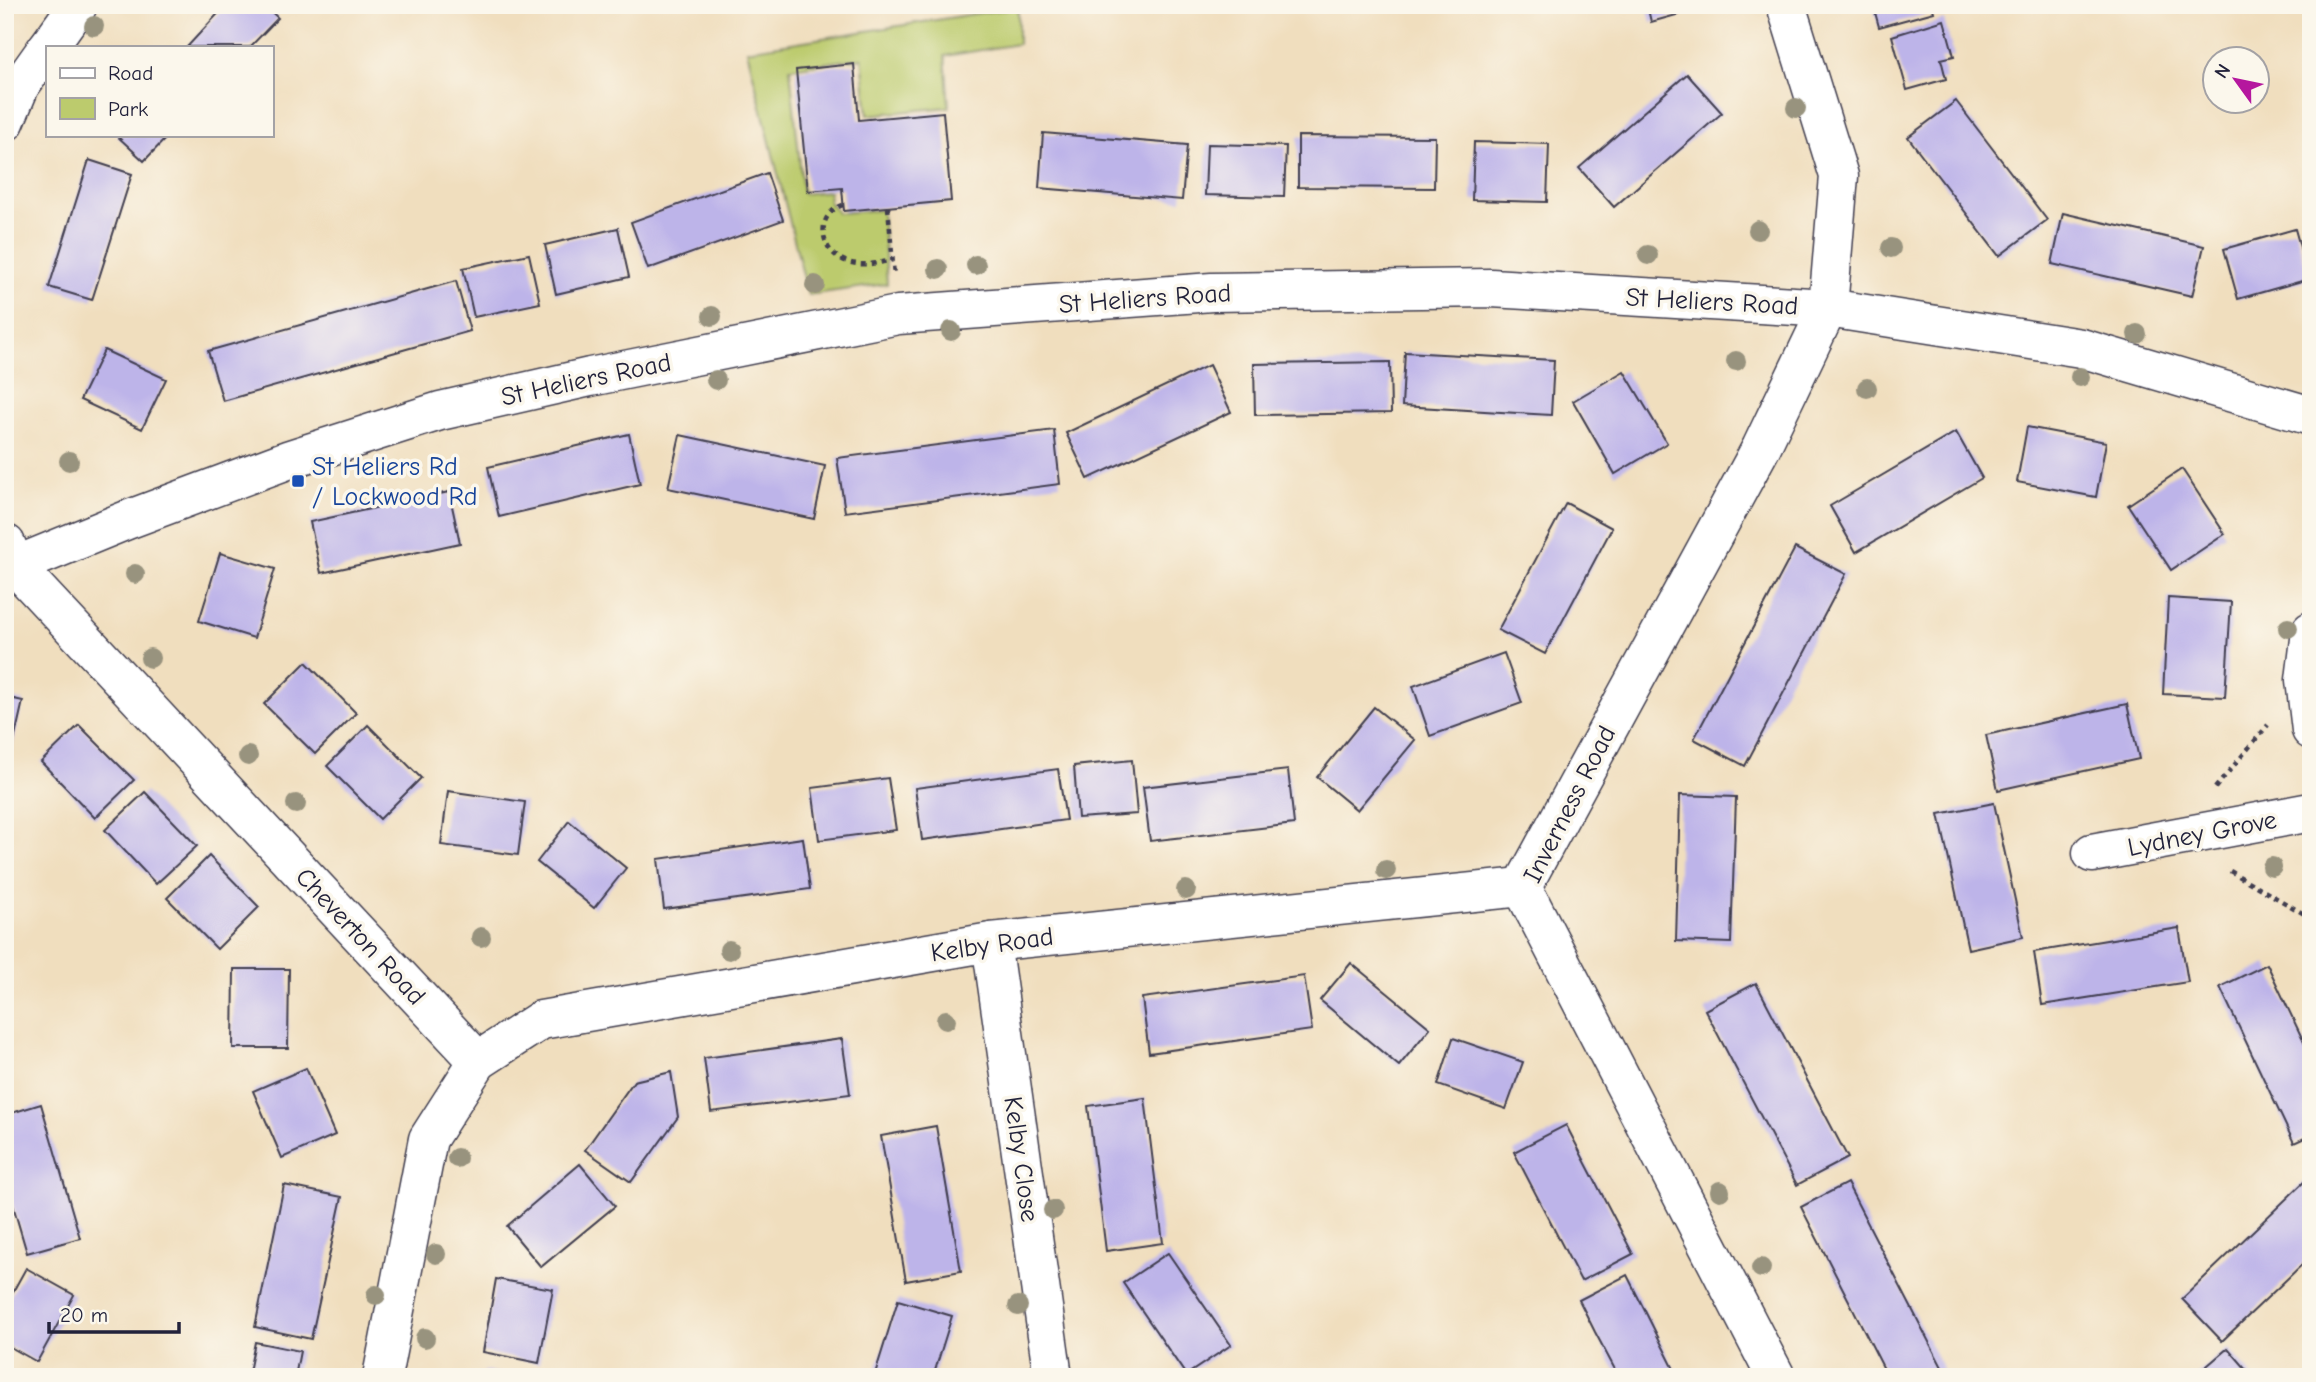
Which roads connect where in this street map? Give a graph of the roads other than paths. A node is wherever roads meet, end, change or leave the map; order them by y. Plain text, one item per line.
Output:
1 (78, 5) edge
2 (1786, 5) edge
3 (49, 46) edge
4 (46, 51) edge
5 (5, 122) edge
6 (1828, 308) junction
7 (2311, 416) edge
8 (8, 559) edge
9 (2311, 631) edge
10 (2311, 730) edge
11 (2311, 812) edge
12 (2092, 853) dead end
13 (1522, 887) junction
14 (991, 942) junction
15 (478, 1061) junction
16 (382, 1377) edge
17 (1053, 1377) edge
18 (1776, 1377) edge

1 - 3 street
2 - 6 street
4 - 5 street
6 - 7 street, St Heliers Road
6 - 8 street, St Heliers Road
6 - 13 street, Inverness Road
8 - 15 street, Cheverton Road
9 - 10 street
11 - 12 street, Lydney Grove
13 - 14 street, Kelby Road
13 - 18 street, Inverness Road
14 - 15 street, Kelby Road
14 - 17 street, Kelby Close
15 - 16 street

